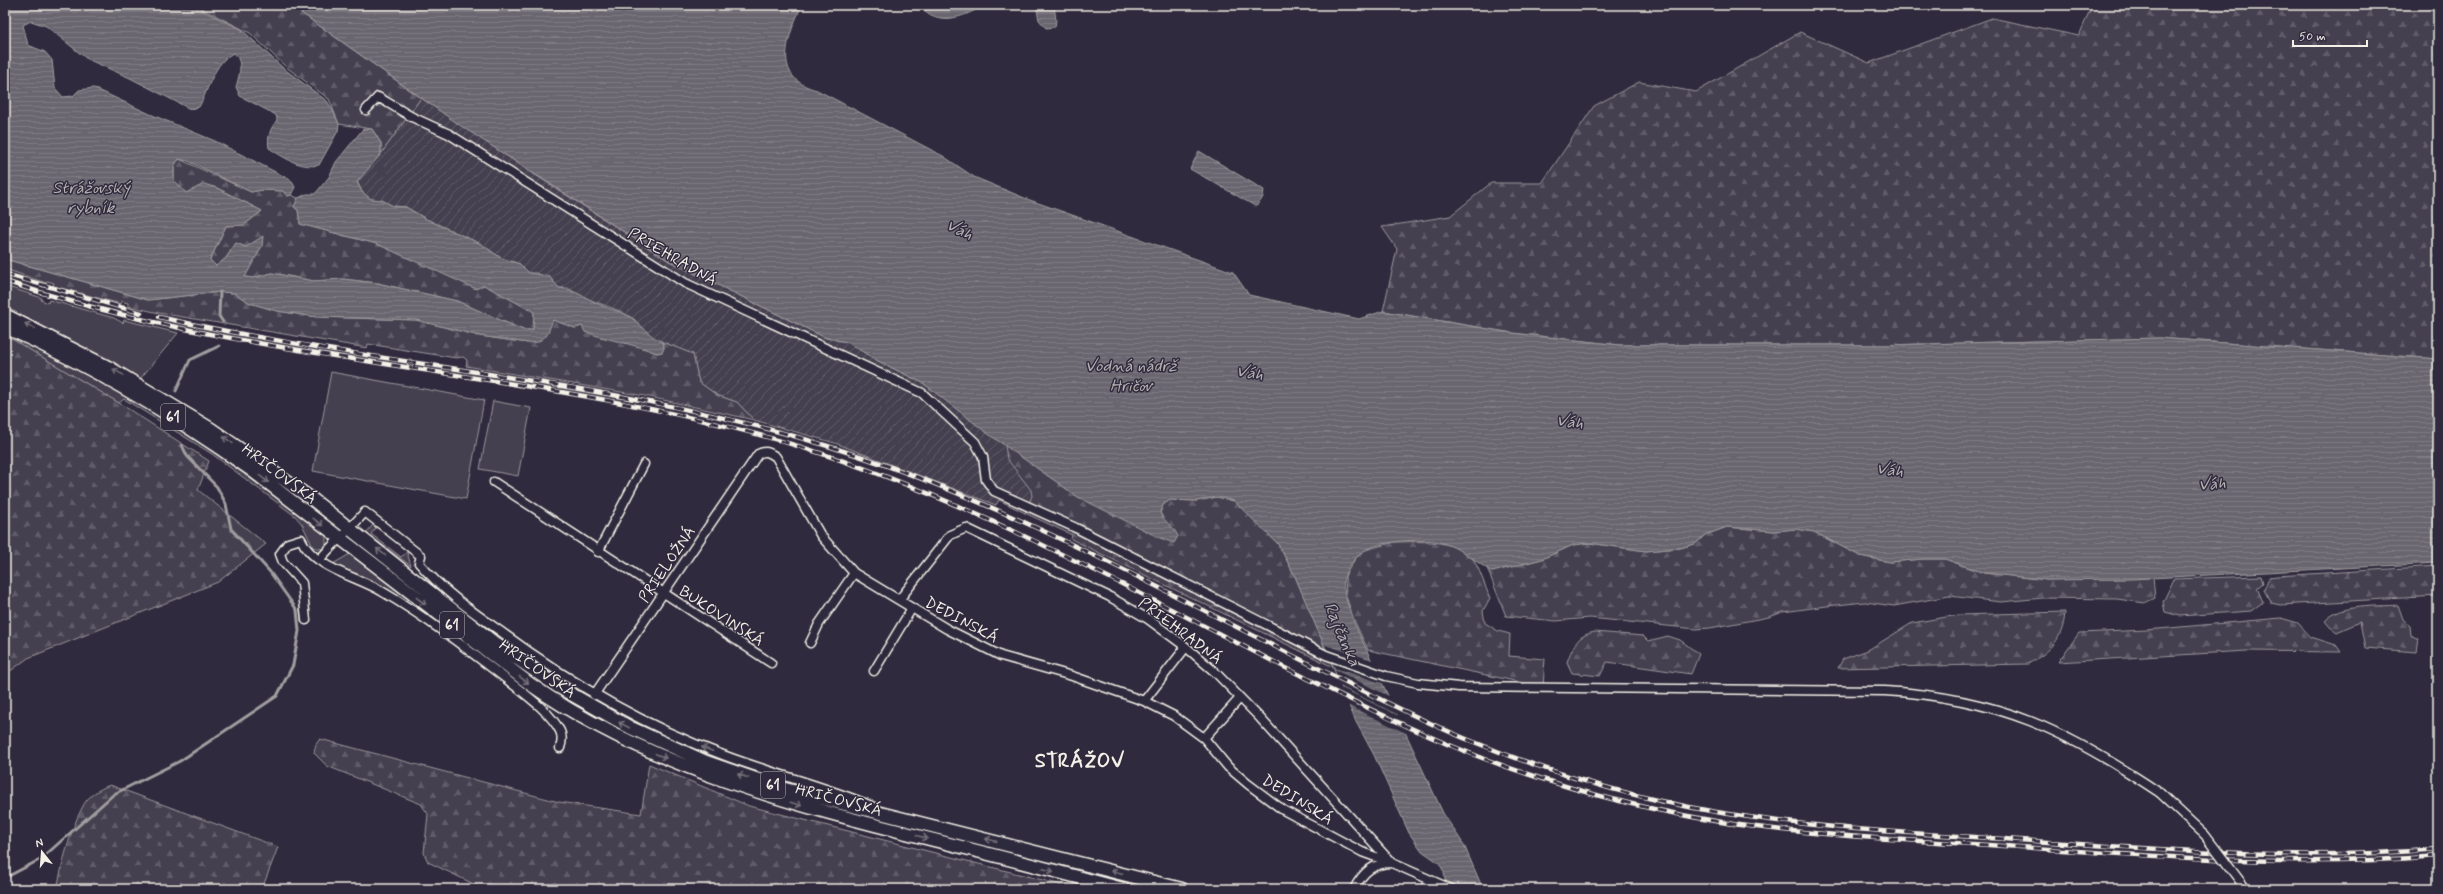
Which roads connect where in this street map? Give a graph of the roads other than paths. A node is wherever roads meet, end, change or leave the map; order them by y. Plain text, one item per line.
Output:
1 (366, 110) dead end
2 (5, 315) edge
3 (5, 327) edge
4 (763, 451) joint
5 (644, 464) dead end
6 (494, 482) dead end
7 (350, 528) junction
8 (338, 538) junction
9 (598, 552) junction
10 (319, 560) junction
11 (419, 563) junction
12 (854, 572) junction
13 (411, 576) junction
14 (663, 593) junction
15 (899, 600) junction
16 (912, 608) junction
17 (306, 620) dead end
18 (810, 643) dead end
19 (1186, 647) junction
20 (771, 663) dead end
21 (874, 671) dead end
22 (594, 695) junction
23 (1240, 698) junction
24 (1144, 701) junction
25 (1204, 738) junction
26 (560, 748) dead end
27 (891, 814) junction
28 (1392, 863) junction
29 (1428, 885) edge
30 (1123, 889) edge
31 (1182, 889) edge
32 (1354, 889) edge
33 (1451, 889) edge
34 (2246, 889) edge

1 - 34 street, PRIEHRADNÁ, bridge
7 -> 2 main road, HRIČOVSKÁ / 61
3 -> 8 main road, HRIČOVSKÁ / 61
4 - 12 street, DEDINSKÁ
4 - 14 street, PRIELOŽNÁ
5 - 9 street
6 - 9 street, BUKOVINSKÁ
7 - 8 street
7 - 11 street, HRIČOVSKÁ
13 -> 7 main road, HRIČOVSKÁ / 61
8 - 10 street
8 -> 30 main road, HRIČOVSKÁ / 61
9 - 14 street, BUKOVINSKÁ
10 - 17 street
10 - 26 street
11 - 13 street
11 - 22 street, HRIČOVSKÁ
12 - 15 street, DEDINSKÁ
12 - 18 street
27 -> 13 main road, HRIČOVSKÁ / 61
14 - 20 street, BUKOVINSKÁ
14 - 22 street, PRIELOŽNÁ
15 - 16 street, DEDINSKÁ
15 - 19 street, PRIEHRADNÁ
16 - 21 street
16 - 24 street, DEDINSKÁ
19 - 23 street, PRIEHRADNÁ
19 - 24 street
27 -> 22 street, HRIČOVSKÁ
23 - 25 street
23 - 28 street, PRIEHRADNÁ
24 - 25 street, DEDINSKÁ
25 - 28 street, DEDINSKÁ
31 -> 27 main road, HRIČOVSKÁ / 61
28 - 29 street, DEDINSKÁ
28 - 32 street
29 - 33 street, DEDINSKÁ

